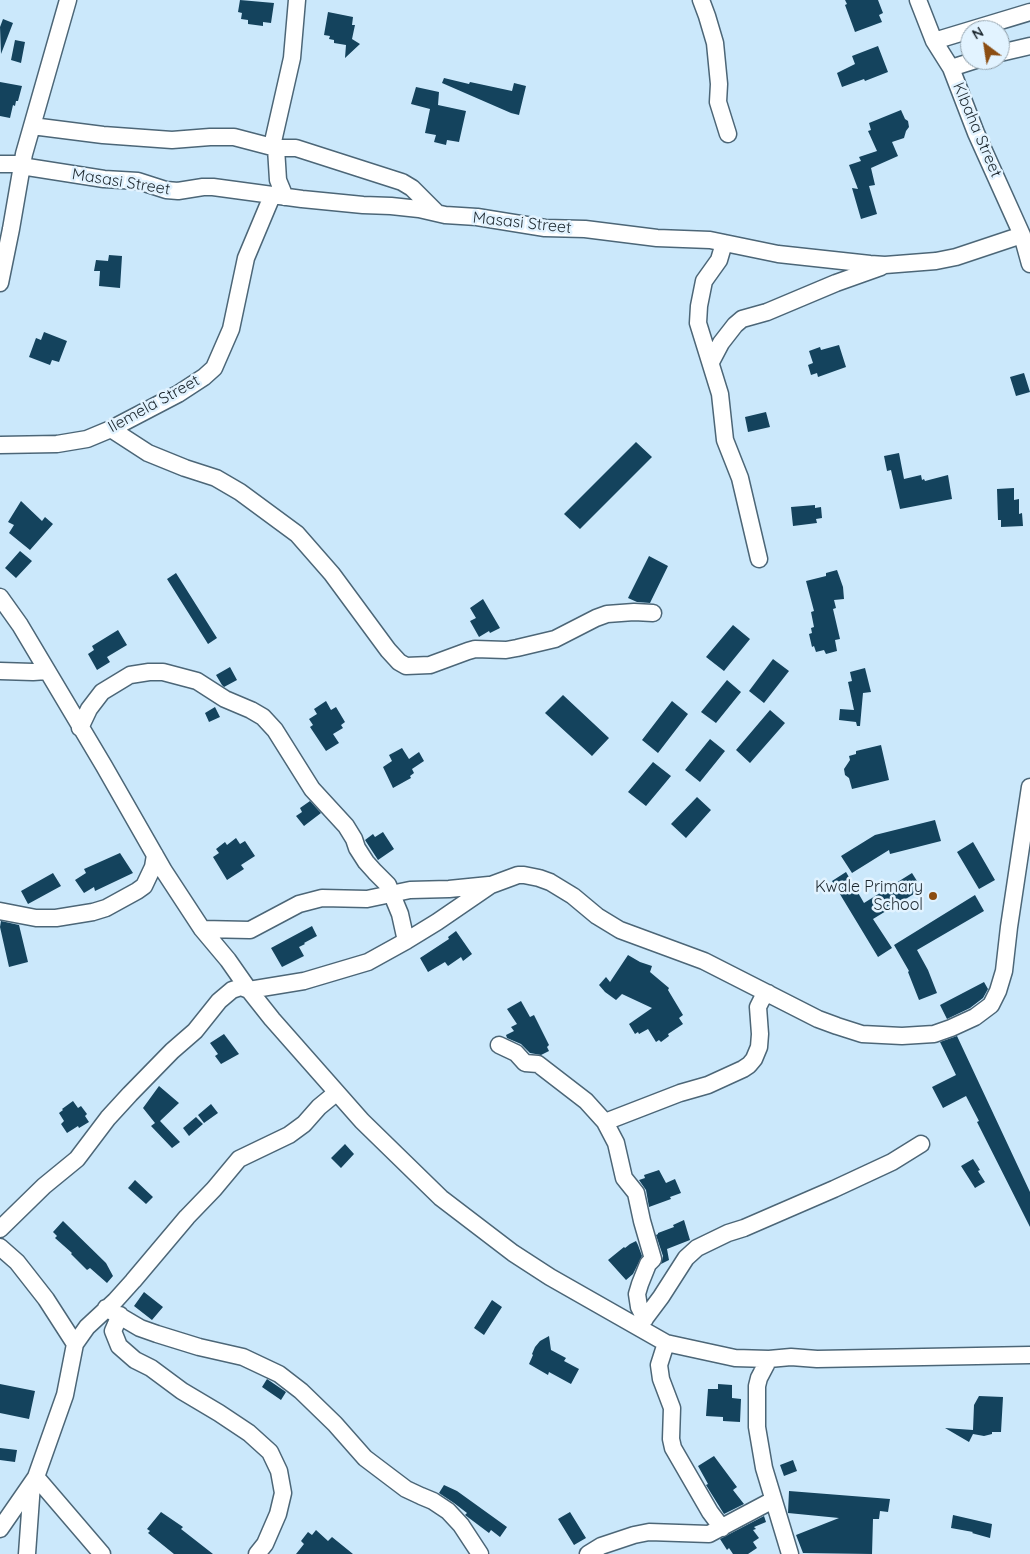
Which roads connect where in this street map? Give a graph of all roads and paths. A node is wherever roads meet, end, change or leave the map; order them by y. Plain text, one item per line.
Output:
1 (68, 0) edge
2 (297, 0) edge
3 (701, 0) edge
4 (918, 0) edge
5 (1030, 12) edge
6 (934, 41) junction
7 (1030, 46) edge
8 (1010, 51) edge
9 (960, 65) edge
10 (951, 68) junction
11 (32, 126) junction
12 (728, 134) dead end
13 (274, 147) junction
14 (0, 164) edge
15 (21, 165) junction
16 (276, 196) junction
17 (436, 212) junction
18 (1022, 236) junction
19 (724, 243) junction
20 (1030, 264) edge
21 (886, 265) junction
22 (0, 283) edge
23 (711, 362) junction
24 (111, 429) junction
25 (0, 444) edge
26 (759, 559) dead end
27 (0, 597) edge
28 (653, 613) dead end
29 (0, 671) edge
30 (47, 671) junction
31 (80, 728) junction
32 (1030, 787) edge
33 (155, 855) junction
34 (492, 885) junction
35 (392, 894) junction
36 (0, 910) edge
37 (202, 929) junction
38 (406, 941) junction
39 (249, 990) junction
40 (768, 993) junction
41 (499, 1045) dead end
42 (336, 1092) junction
43 (605, 1122) junction
44 (921, 1144) dead end
45 (0, 1229) edge
46 (0, 1246) edge
47 (113, 1311) junction
48 (642, 1323) junction
49 (666, 1343) junction
50 (75, 1344) junction
51 (1030, 1356) edge
52 (769, 1359) junction
53 (34, 1480) junction
54 (773, 1500) junction
55 (722, 1528) junction
56 (0, 1529) edge
57 (27, 1554) edge
58 (102, 1554) edge
59 (257, 1554) edge
60 (480, 1554) edge
61 (588, 1554) edge
62 (790, 1554) edge

1 - 11 street
2 - 13 street
3 - 12 street
4 - 6 street, KIbaha Street
5 - 6 street
6 - 10 street, KIbaha Street
7 - 8 street
9 - 10 street
10 - 18 street, KIbaha Street
11 - 13 street
11 - 15 street
13 - 16 street
13 - 17 street
14 - 15 street, Masasi Street
15 - 16 street, Masasi Street
15 - 22 street
16 - 17 street, Masasi Street
16 - 24 street, Ilemela Street
17 - 19 street, Masasi Street
18 - 20 street, KIbaha Street
18 - 21 street, Masasi Street
19 - 21 street, Masasi Street
19 - 23 street
21 - 23 street
23 - 26 street
24 - 25 street, Ilemela Street
24 - 28 street
27 - 30 street
29 - 30 street
30 - 31 street
31 - 33 street
31 - 35 street
32 - 40 street
33 - 36 street
33 - 37 street
34 - 35 street
34 - 38 street
34 - 40 street
35 - 37 street
35 - 38 street
37 - 39 street
38 - 39 street
39 - 42 street
39 - 45 street
40 - 43 street
41 - 43 street
42 - 47 street
42 - 48 street
43 - 48 street
44 - 48 street
46 - 50 street
47 - 50 street
47 - 59 street
47 - 60 street
48 - 49 street
49 - 52 street
49 - 55 street
50 - 53 street
51 - 52 street
52 - 54 street
53 - 56 street
53 - 57 street
53 - 58 street
54 - 55 street
54 - 62 street
55 - 61 street

